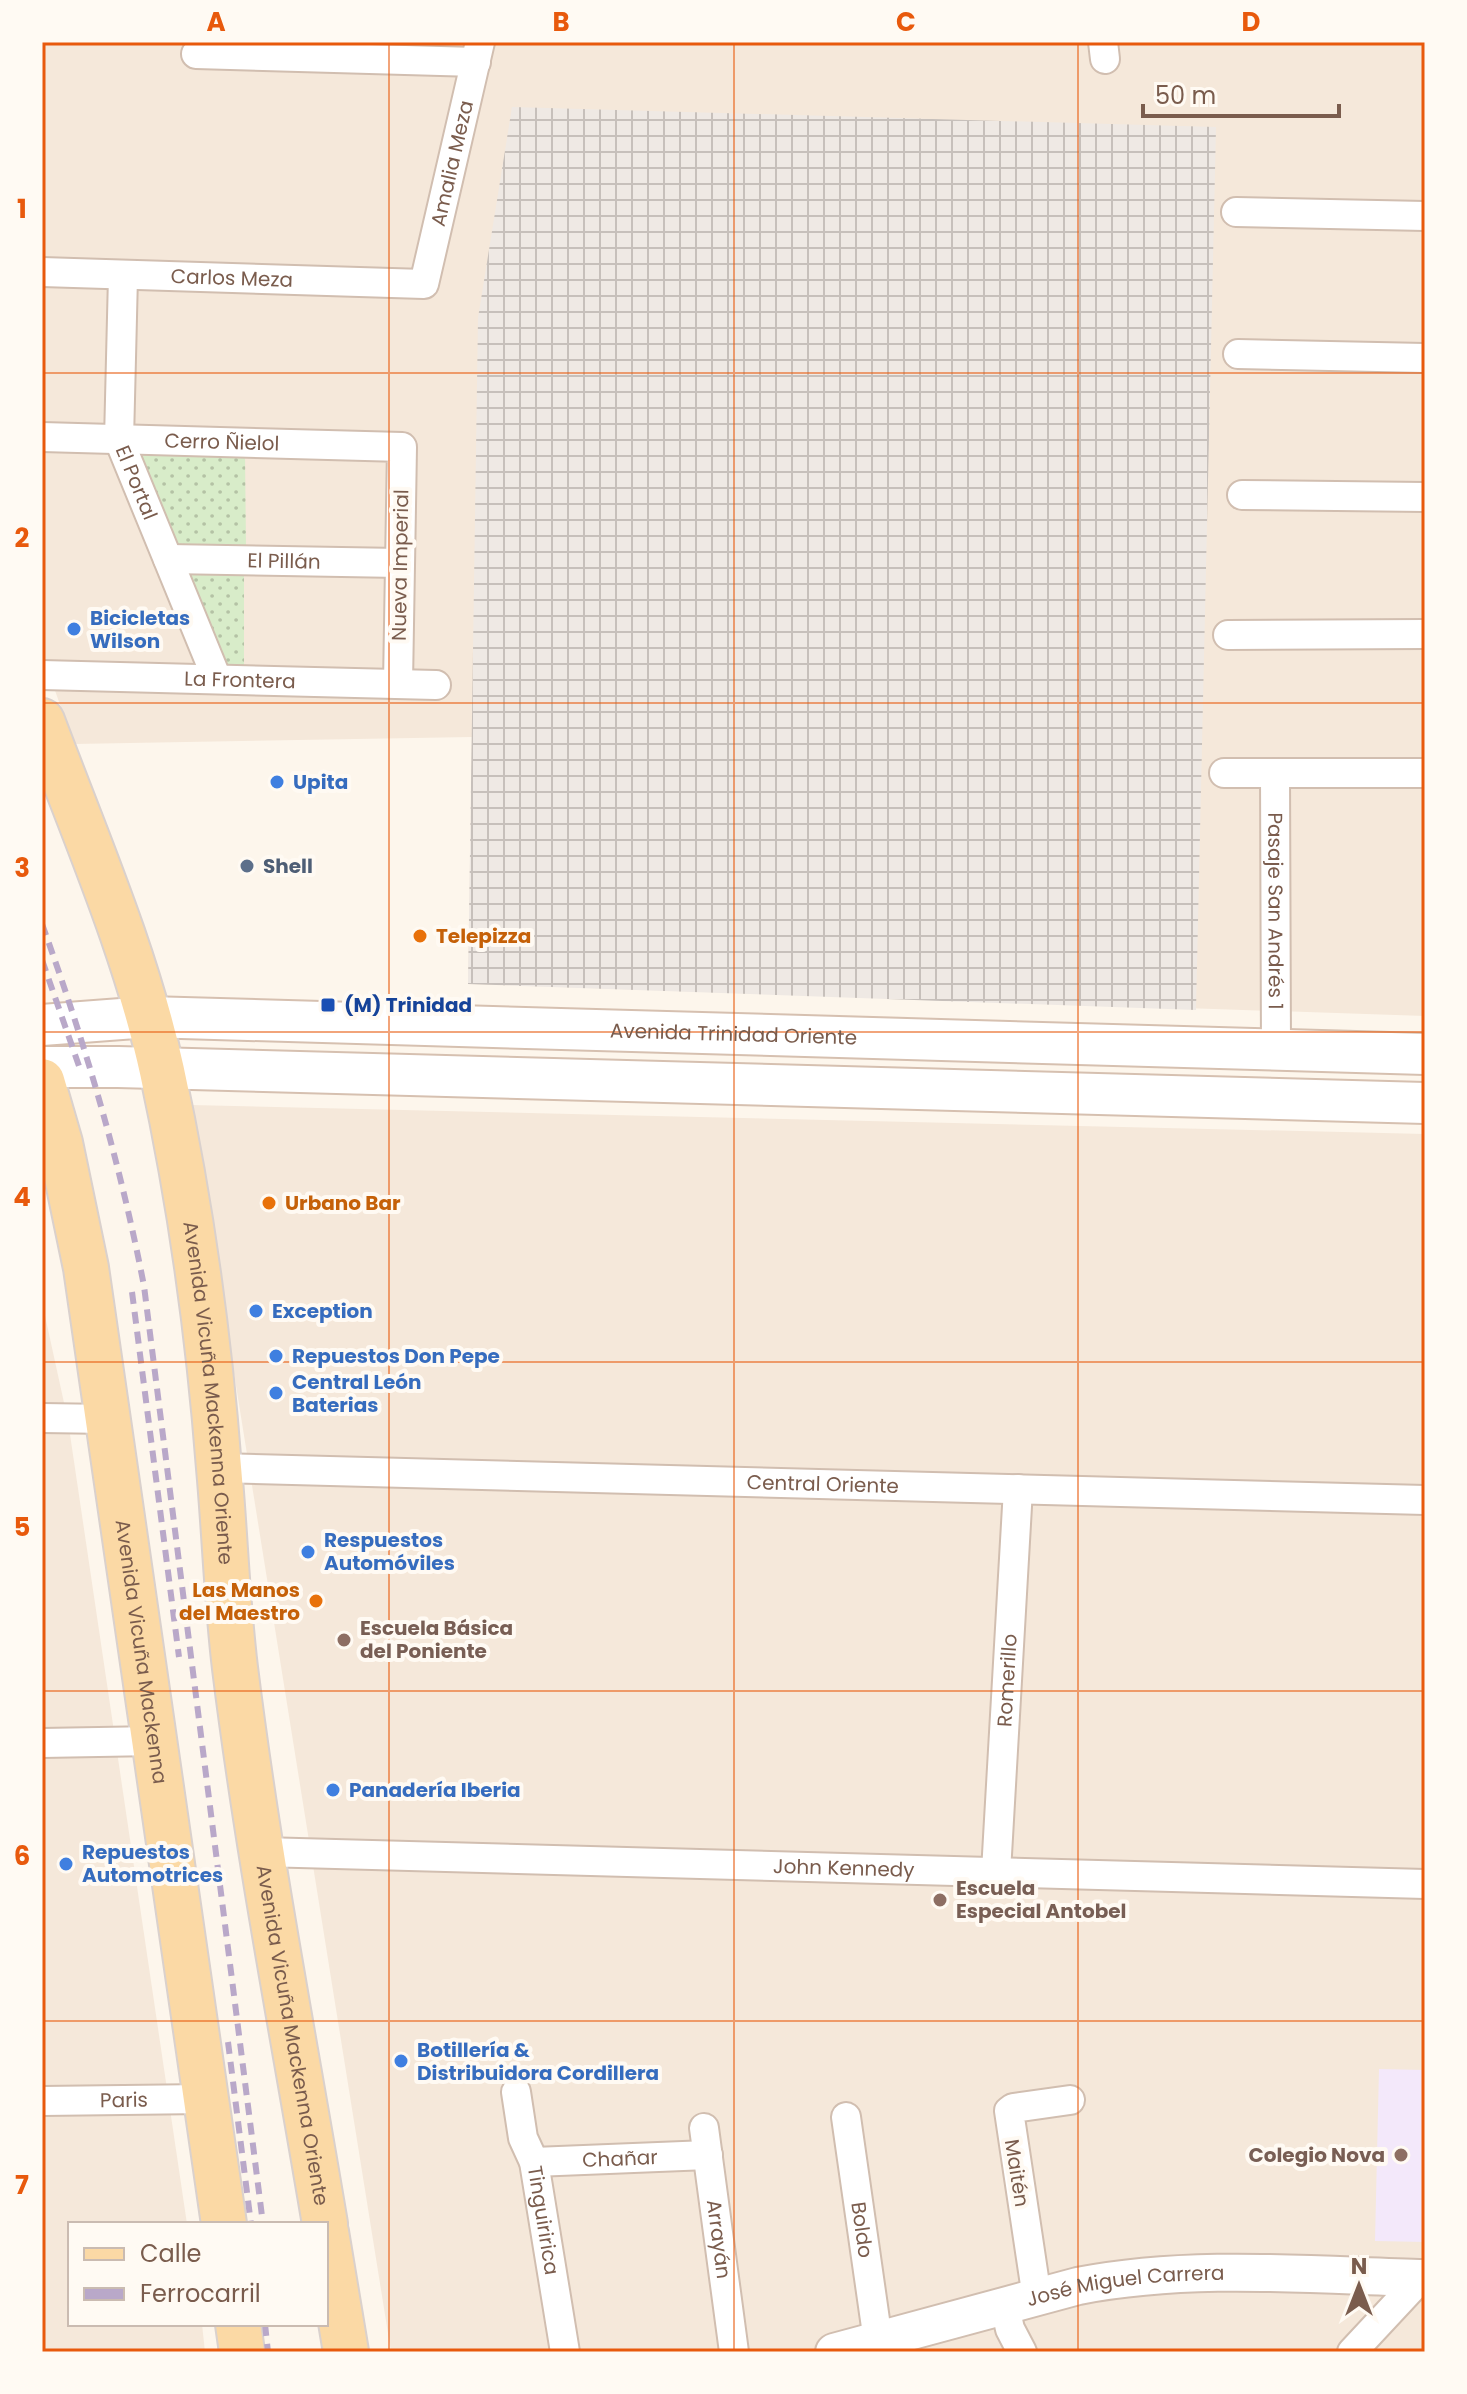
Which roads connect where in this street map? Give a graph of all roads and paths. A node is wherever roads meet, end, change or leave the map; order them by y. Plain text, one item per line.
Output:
1 (478, 52) edge
2 (196, 54) dead end
3 (1236, 212) dead end
4 (1425, 216) edge
5 (42, 272) edge
6 (123, 276) junction
7 (424, 284) joint
8 (1238, 354) dead end
9 (1425, 358) edge
10 (42, 437) edge
11 (119, 440) junction
12 (402, 447) joint
13 (1242, 495) dead end
14 (1425, 497) edge
15 (168, 559) junction
16 (400, 563) junction
17 (1425, 634) edge
18 (1228, 635) dead end
19 (42, 675) edge
20 (217, 679) junction
21 (398, 684) junction
22 (436, 685) dead end
23 (42, 721) edge
24 (1224, 773) dead end
25 (1275, 773) junction
26 (1425, 773) edge
27 (148, 1017) junction
28 (42, 1025) edge
29 (1276, 1050) junction
30 (1425, 1054) edge
31 (42, 1067) edge
32 (161, 1069) junction
33 (42, 1081) edge
34 (1425, 1103) edge
35 (42, 1418) edge
36 (109, 1419) junction
37 (219, 1468) junction
38 (1018, 1489) junction
39 (1425, 1500) edge
40 (155, 1741) junction
41 (42, 1743) edge
42 (262, 1852) junction
43 (996, 1872) junction
44 (1425, 1884) edge
45 (516, 2092) dead end
46 (205, 2099) junction
47 (1070, 2100) dead end
48 (42, 2101) edge
49 (846, 2117) dead end
50 (706, 2141) joint
51 (534, 2162) junction
52 (224, 2222) edge
53 (325, 2222) edge
54 (328, 2244) edge
55 (1423, 2278) edge
56 (1021, 2302) junction
57 (238, 2326) edge
58 (878, 2341) junction
59 (242, 2352) edge
60 (346, 2352) edge
61 (565, 2352) edge
62 (734, 2352) edge
63 (834, 2352) edge
64 (1022, 2352) edge
65 (1352, 2352) edge

1 - 2 street
1 - 7 street, Amalia Meza
3 - 4 street
5 - 6 street, Carlos Meza
6 - 7 street, Carlos Meza
6 - 11 street, El Portal
8 - 9 street
10 - 11 street, Cerro Ñielol
11 - 12 street, Cerro Ñielol
11 - 15 street, El Portal
12 - 16 street, Nueva Imperial
13 - 14 street
15 - 16 street, El Pillán
15 - 20 street, El Portal
16 - 21 street, Nueva Imperial
17 - 18 street
19 - 20 street, La Frontera
20 - 21 street, La Frontera
21 - 22 street, La Frontera
23 - 27 main road, Avenida Vicuña Mackenna Oriente
24 - 25 street
25 - 26 street
25 - 29 street, Pasaje San Andrés 1
27 - 28 main road, Avenida Trinidad Oriente
27 - 29 main road, Avenida Trinidad Oriente
27 - 32 main road, Avenida Vicuña Mackenna Oriente
29 - 30 main road, Avenida Trinidad Oriente
31 - 32 main road
32 - 34 main road
32 - 37 main road, Avenida Vicuña Mackenna Oriente
33 - 36 main road, Avenida Vicuña Mackenna
35 - 36 street
36 - 40 main road, Avenida Vicuña Mackenna
37 - 38 street, Central Oriente
37 - 42 main road, Avenida Vicuña Mackenna Oriente
38 - 39 street, Central Oriente
38 - 43 street, Romerillo
40 - 41 street
40 - 46 main road, Avenida Vicuña Mackenna
42 - 43 street, John Kennedy
42 - 53 main road, Avenida Vicuña Mackenna Oriente
43 - 44 street, John Kennedy
45 - 51 street, Tinguiririca
46 - 48 street, Paris
46 - 52 main road, Avenida Vicuña Mackenna
47 - 56 street, Maitén
49 - 58 street, Boldo
50 - 51 street, Chañar
50 - 62 street, Arrayán
51 - 61 street, Tinguiririca
54 - 60 main road, Avenida Vicuña Mackenna Oriente
55 - 56 street, José Miguel Carrera
55 - 65 street
56 - 58 street, José Miguel Carrera
56 - 64 street
57 - 59 main road
58 - 63 street, José Miguel Carrera

